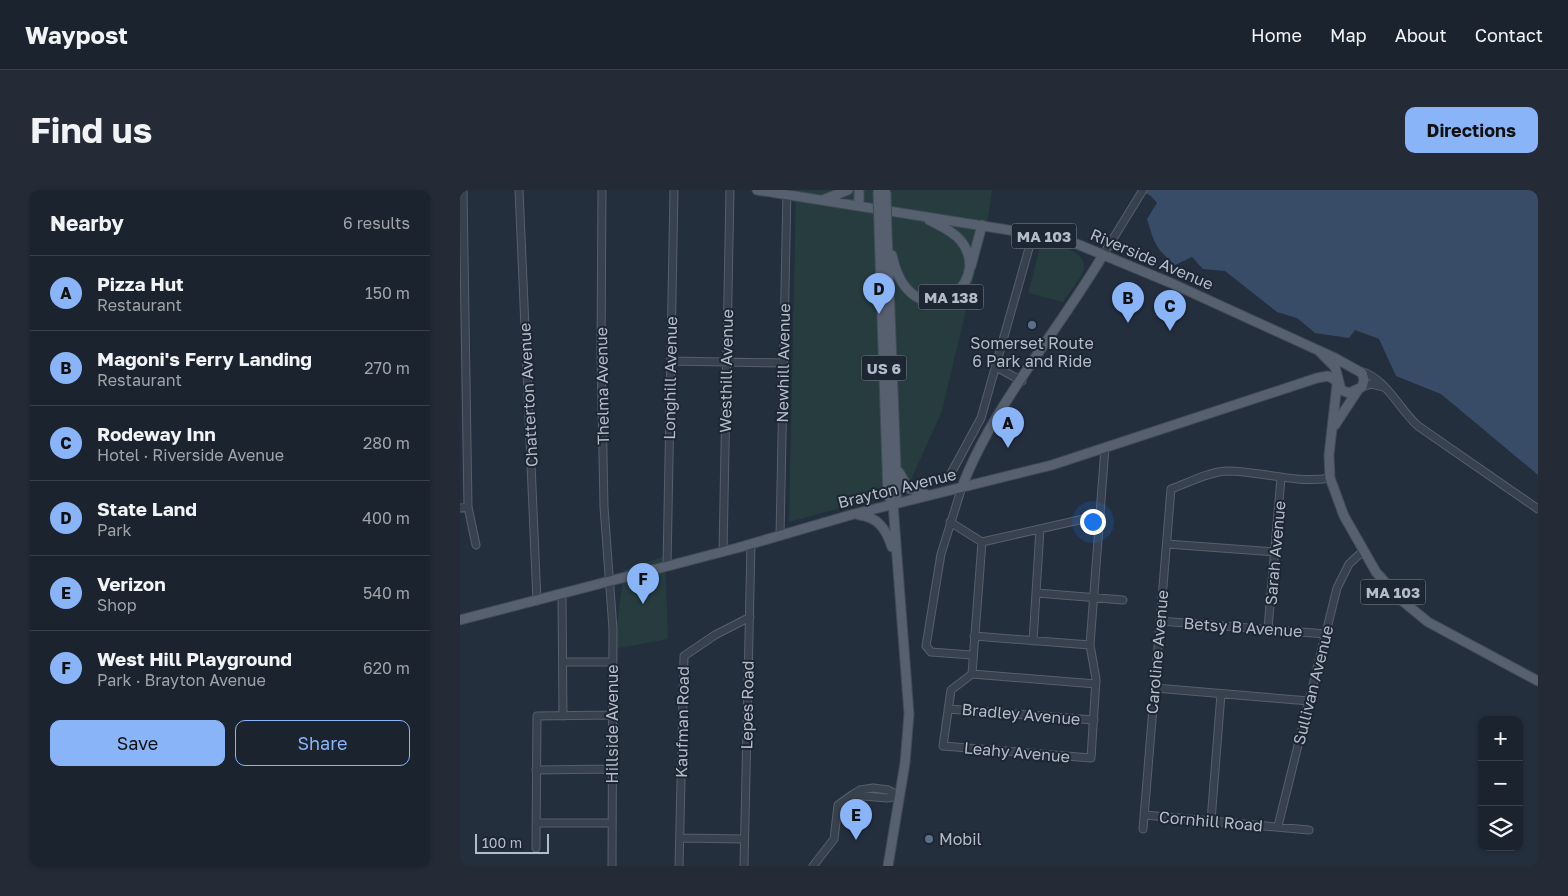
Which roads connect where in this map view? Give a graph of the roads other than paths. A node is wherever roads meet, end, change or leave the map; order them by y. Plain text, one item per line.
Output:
1 (462, 190) edge
2 (519, 190) edge
3 (602, 190) edge
4 (674, 190) edge
5 (730, 190) edge
6 (757, 190) edge
7 (848, 190) edge
8 (859, 190) edge
9 (1142, 190) edge
10 (882, 191) edge
11 (786, 192) edge
12 (820, 200) junction
13 (859, 206) junction
14 (922, 216) junction
15 (462, 226) edge
16 (982, 226) junction
17 (883, 230) junction
18 (1032, 234) junction
19 (1103, 255) junction
20 (968, 275) junction
21 (462, 281) edge
22 (462, 335) edge
23 (1319, 351) junction
24 (670, 362) junction
25 (726, 362) junction
26 (783, 363) junction
27 (996, 367) junction
28 (1359, 371) junction
29 (1022, 381) junction
30 (1337, 381) junction
31 (463, 388) edge
32 (1360, 388) junction
33 (1385, 388) junction
34 (1331, 439) junction
35 (463, 443) edge
36 (1105, 448) junction
37 (896, 460) junction
38 (949, 477) dead end
39 (1281, 478) junction
40 (1330, 478) junction
41 (962, 487) junction
42 (930, 495) junction
43 (893, 504) junction
44 (468, 507) junction
45 (460, 508) edge
46 (1538, 509) edge
47 (854, 514) junction
48 (1102, 514) junction
49 (950, 522) junction
50 (1040, 529) junction
51 (780, 536) junction
52 (982, 542) junction
53 (751, 544) junction
54 (1167, 544) junction
55 (476, 545) dead end
56 (1363, 551) junction
57 (723, 552) junction
58 (1275, 552) junction
59 (896, 558) junction
60 (667, 566) junction
61 (610, 582) junction
62 (1037, 593) junction
63 (562, 594) junction
64 (1094, 598) junction
65 (1123, 600) dead end
66 (537, 601) junction
67 (750, 617) junction
68 (460, 620) edge
69 (1160, 621) junction
70 (1268, 628) junction
71 (1326, 634) junction
72 (974, 636) junction
73 (1033, 641) junction
74 (1090, 645) junction
75 (972, 655) junction
76 (563, 662) junction
77 (612, 662) junction
78 (972, 674) junction
79 (1538, 681) edge
80 (1096, 684) junction
81 (1155, 688) junction
82 (1221, 694) junction
83 (1309, 701) junction
84 (948, 708) junction
85 (612, 715) junction
86 (563, 716) junction
87 (1094, 720) junction
88 (611, 769) junction
89 (536, 770) junction
90 (899, 796) junction
91 (1145, 815) junction
92 (1211, 821) junction
93 (536, 823) junction
94 (612, 823) junction
95 (1278, 826) junction
96 (1143, 829) dead end
97 (1309, 830) dead end
98 (681, 838) junction
99 (744, 839) junction
100 (536, 848) dead end
101 (612, 866) edge
102 (679, 866) edge
103 (744, 866) edge
104 (813, 866) edge
105 (888, 866) edge

1 - 15 street
2 - 66 street, Chatterton Avenue
3 - 61 street, Thelma Avenue
4 - 24 street, Longhill Avenue
5 - 25 street, Westhill Avenue
6 - 11 main road, Riverside Avenue / MA 138
7 - 12 main road, MA 138
8 - 13 main road
9 - 19 street
10 - 17 main road, US 6, bridge
11 - 12 main road, Riverside Avenue / MA 138
11 - 26 street, Newhill Avenue
12 - 13 main road, Riverside Avenue / MA 138
13 - 14 main road, Riverside Avenue / MA 138
14 - 16 main road, Riverside Avenue / MA 103
14 - 20 main road, MA 138
15 - 21 street
16 - 18 main road, Riverside Avenue / MA 103
16 - 20 main road
17 - 20 main road, MA 138
17 - 37 main road, US 6
17 - 43 main road, US 6
18 - 19 main road, Riverside Avenue / MA 103
18 - 27 street
19 - 23 main road, Riverside Avenue / MA 103
19 - 29 main road
21 - 22 street
22 - 31 street
23 - 28 main road, Riverside Avenue / MA 103
23 - 30 main road, Riverside Avenue / MA 103
24 - 25 street
24 - 60 street, Longhill Avenue
25 - 26 street
25 - 57 street, Westhill Avenue
26 - 51 street, Newhill Avenue
27 - 29 street
27 - 38 street
28 - 30 main road
28 - 32 main road
28 - 33 street, Riverside Avenue
29 - 41 main road
30 - 32 main road
30 - 34 main road, MA 103
30 - 36 main road, Brayton Avenue
31 - 35 street
32 - 33 street
32 - 34 main road, MA 103
33 - 46 street, Riverside Avenue
34 - 40 main road, MA 103
35 - 44 street
36 - 41 main road, Brayton Avenue
36 - 48 street
37 - 42 main road
37 - 43 main road, US 6
39 - 40 street
39 - 54 street, Caroline Avenue
39 - 58 street, Sarah Avenue
40 - 56 main road, MA 103
41 - 42 main road, Brayton Avenue
41 - 49 street
42 - 43 main road, Brayton Avenue
43 - 47 main road, Brayton Avenue
43 - 59 main road, US 6
44 - 45 street
44 - 55 street
47 - 51 main road, Brayton Avenue
47 - 59 main road
48 - 50 street
48 - 64 street
49 - 52 street
49 - 75 street
50 - 52 street
50 - 62 street
51 - 53 main road, Brayton Avenue
52 - 72 street
53 - 57 main road, Brayton Avenue
53 - 67 street, Lepes Road
54 - 58 street
54 - 69 street, Caroline Avenue
56 - 71 street, Sullivan Avenue
56 - 79 main road, MA 103
57 - 60 main road, Brayton Avenue
58 - 70 street, Sarah Avenue
59 - 90 main road, US 6
60 - 61 main road, Brayton Avenue
61 - 63 main road, Brayton Avenue
61 - 77 street, Hillside Avenue
62 - 64 street
62 - 73 street
63 - 66 main road, Brayton Avenue
63 - 76 street
64 - 65 street
64 - 74 street
66 - 68 main road, Brayton Avenue
67 - 98 street, Kaufman Road
67 - 99 street, Lepes Road
69 - 70 street, Betsy B Avenue
69 - 81 street, Caroline Avenue
70 - 71 street, Betsy B Avenue
71 - 83 street, Sullivan Avenue
72 - 73 street
72 - 75 street
73 - 74 street
74 - 80 street
75 - 78 street
76 - 77 street
76 - 86 street
77 - 85 street, Hillside Avenue
78 - 80 street
78 - 84 street
80 - 87 street
81 - 82 street
81 - 91 street, Caroline Avenue
82 - 83 street
82 - 92 street
83 - 95 street, Sullivan Avenue
84 - 87 street, Bradley Avenue
84 - 87 street, Leahy Avenue
85 - 86 street
85 - 88 street, Hillside Avenue
86 - 89 street
88 - 89 street
88 - 94 street, Hillside Avenue
89 - 93 street
90 - 104 street
90 - 105 main road, US 6
91 - 92 street, Cornhill Road
91 - 96 street, Caroline Avenue
92 - 95 street, Cornhill Road
93 - 94 street
93 - 100 street
94 - 101 street, Hillside Avenue
95 - 97 street, Cornhill Road
98 - 99 street
98 - 102 street, Kaufman Road
99 - 103 street, Lepes Road

